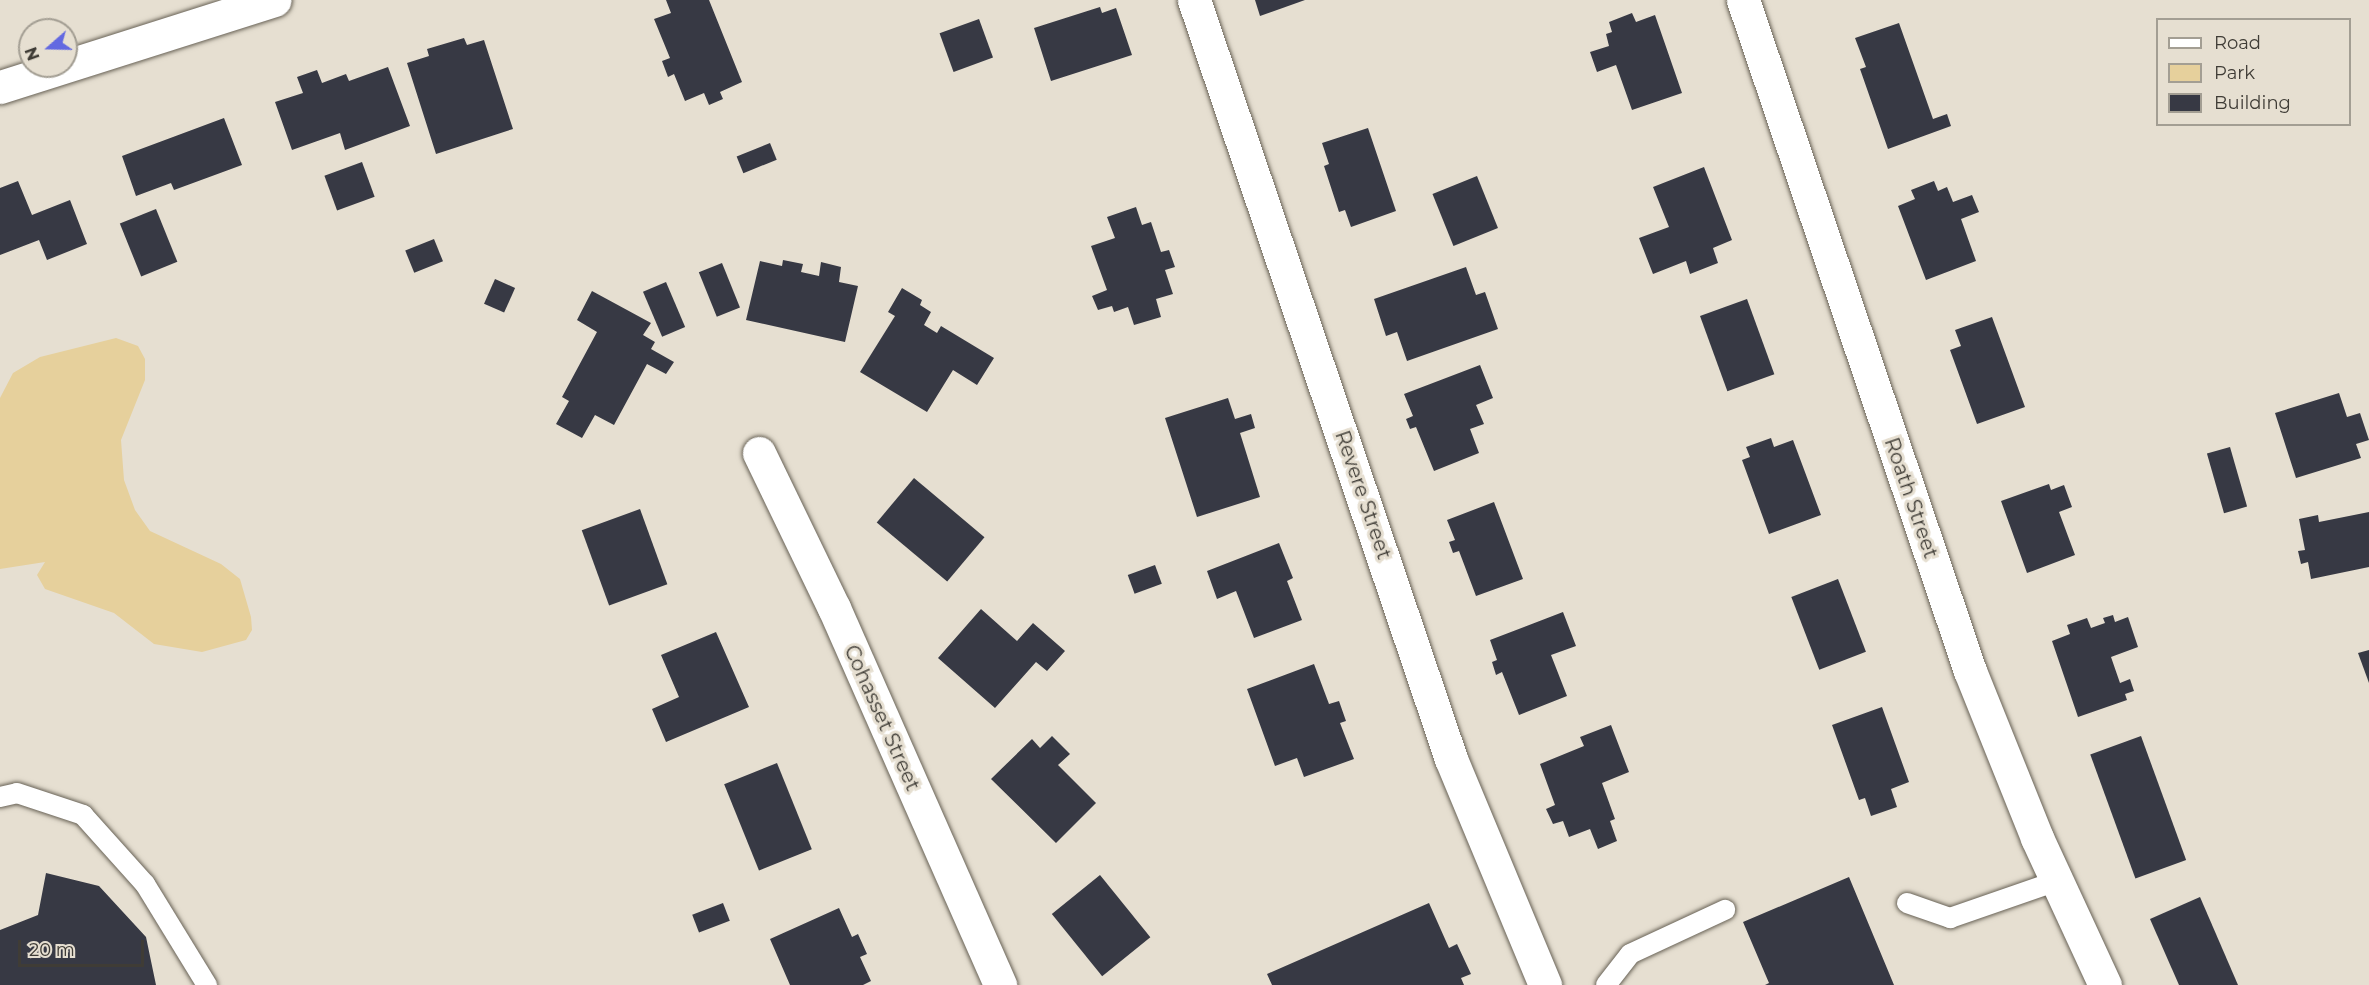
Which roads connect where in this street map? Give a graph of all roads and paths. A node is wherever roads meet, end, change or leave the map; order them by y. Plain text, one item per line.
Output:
1 (275, 0) edge
2 (1194, 0) edge
3 (1743, 0) edge
4 (0, 87) edge
5 (759, 453) dead end
6 (0, 797) edge
7 (2057, 881) junction
8 (1907, 903) dead end
9 (1725, 910) dead end
10 (207, 985) edge
11 (1000, 985) edge
12 (1545, 985) edge
13 (1606, 985) edge
14 (2105, 985) edge

1 - 4 street
2 - 12 street, Revere Street
3 - 7 street, Roath Street
5 - 11 street, Cohasset Street
6 - 10 lane
7 - 8 lane
7 - 14 street, Roath Street
9 - 13 lane

